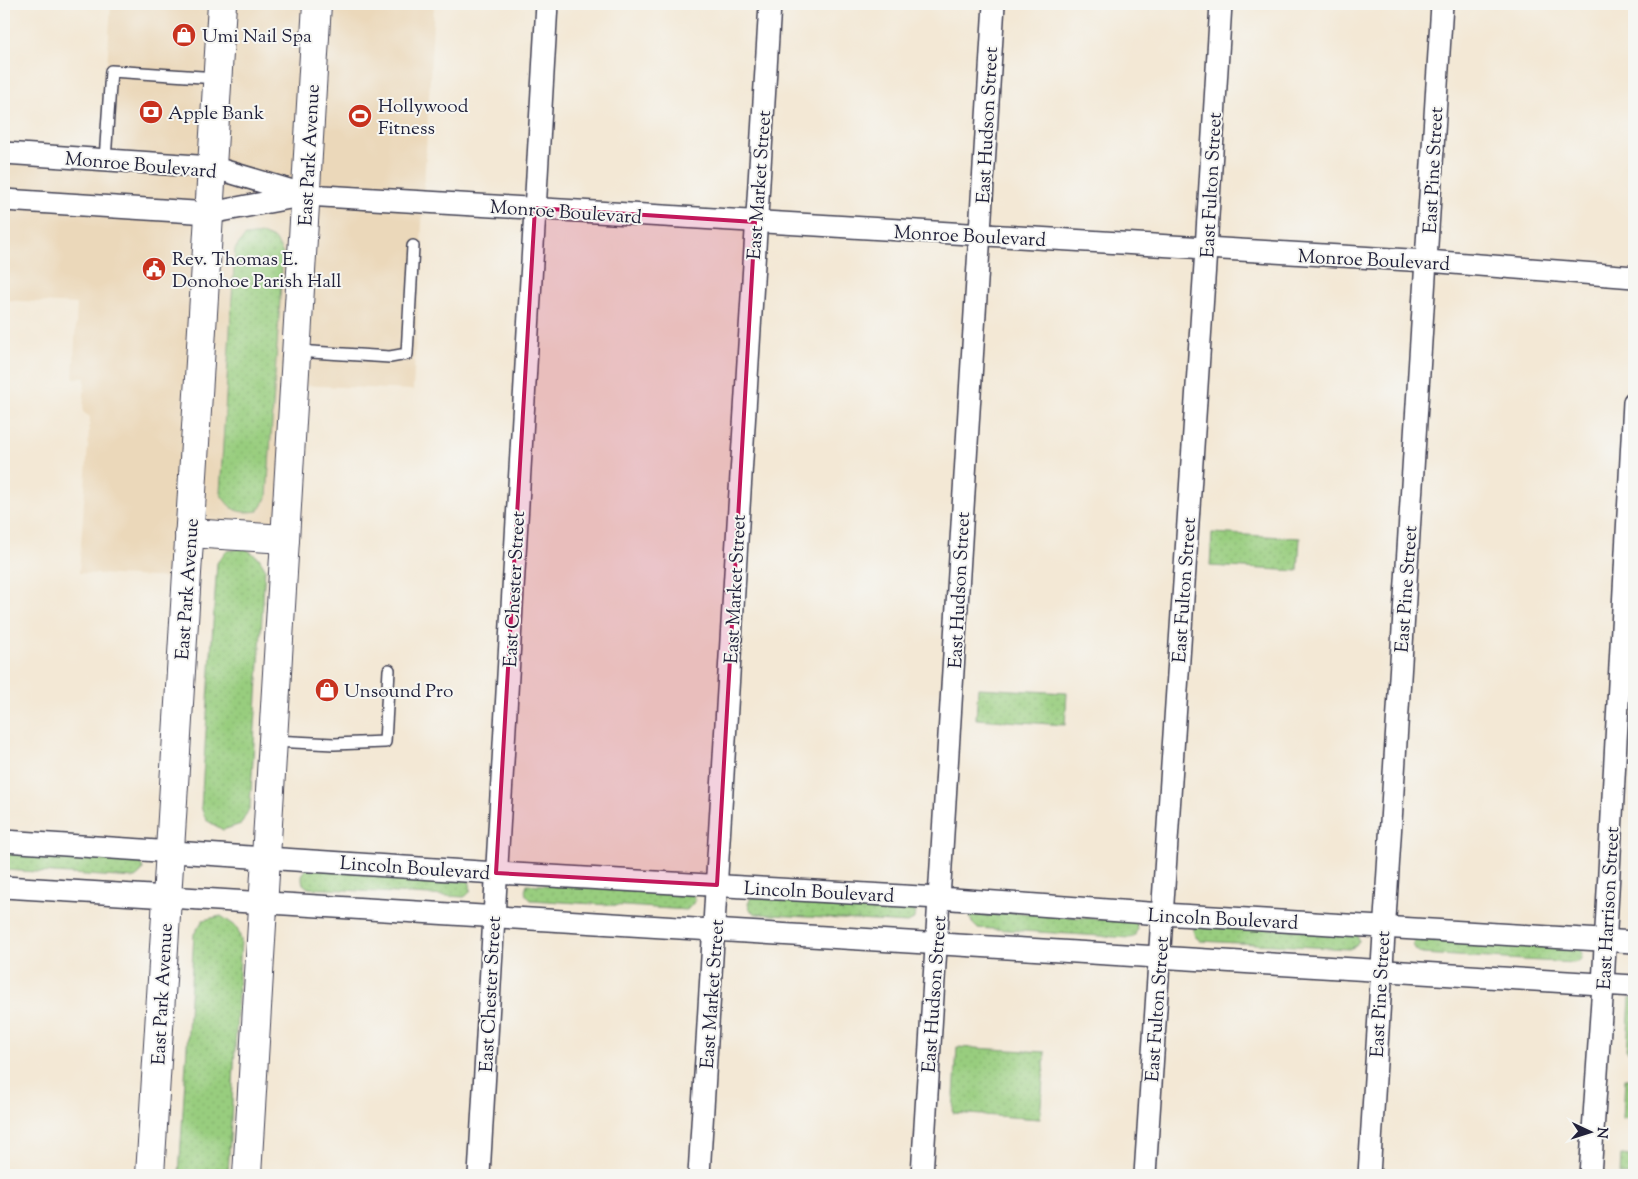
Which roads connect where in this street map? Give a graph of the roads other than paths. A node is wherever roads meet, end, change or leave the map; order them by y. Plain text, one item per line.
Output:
1 (222, 4) edge
2 (317, 4) edge
3 (548, 4) edge
4 (770, 4) edge
5 (994, 4) edge
6 (1221, 4) edge
7 (1442, 4) edge
8 (217, 78) junction
9 (4, 153) edge
10 (105, 160) junction
11 (212, 167) junction
12 (306, 195) junction
13 (4, 200) edge
14 (535, 208) junction
15 (210, 213) junction
16 (755, 222) junction
17 (980, 234) junction
18 (413, 246) dead end
19 (1206, 249) junction
20 (1427, 261) junction
21 (1634, 277) edge
22 (296, 351) junction
23 (1634, 402) edge
24 (189, 534) junction
25 (285, 539) junction
26 (389, 670) dead end
27 (273, 741) junction
28 (4, 841) edge
29 (170, 851) junction
30 (266, 858) junction
31 (496, 872) junction
32 (717, 885) junction
33 (4, 887) edge
34 (167, 897) junction
35 (939, 898) junction
36 (264, 902) junction
37 (1162, 914) junction
38 (494, 917) junction
39 (1383, 927) junction
40 (715, 930) junction
41 (1606, 940) junction
42 (1634, 942) edge
43 (937, 944) junction
44 (1160, 957) junction
45 (1381, 971) junction
46 (1603, 984) junction
47 (1634, 986) edge
48 (150, 1175) edge
49 (247, 1175) edge
50 (479, 1175) edge
51 (699, 1175) edge
52 (922, 1175) edge
53 (1145, 1175) edge
54 (1369, 1175) edge
55 (1590, 1175) edge

1 - 8 highway, East Park Avenue
2 - 12 highway, East Park Avenue
3 - 14 street, East Chester Street
4 - 16 street, East Market Street
5 - 17 street, East Hudson Street
6 - 19 street, East Fulton Street
7 - 20 street, East Pine Street
8 - 10 lane
8 - 11 highway, East Park Avenue
9 - 10 street, Monroe Boulevard
10 - 11 street, Monroe Boulevard
11 - 12 street, Monroe Boulevard
11 - 15 highway, East Park Avenue
12 - 14 street, Monroe Boulevard
12 - 15 street, Monroe Boulevard
12 - 22 highway, East Park Avenue
13 - 15 street, Monroe Boulevard
14 - 16 street, Monroe Boulevard
14 - 31 street, East Chester Street
15 - 24 highway, East Park Avenue
16 - 17 street, Monroe Boulevard
16 - 32 street, East Market Street
17 - 19 street, Monroe Boulevard
17 - 35 street, East Hudson Street
18 - 22 lane
19 - 20 street, Monroe Boulevard
19 - 37 street, East Fulton Street
20 - 21 street, Monroe Boulevard
20 - 39 street, East Pine Street
22 - 25 highway, East Park Avenue
23 - 41 street, East Harrison Street
24 - 25 highway
24 - 29 highway, East Park Avenue
25 - 27 highway, East Park Avenue
26 - 27 lane
27 - 30 highway, East Park Avenue
28 - 29 street, Lincoln Boulevard
29 - 30 street, Lincoln Boulevard
29 - 34 highway, East Park Avenue
30 - 31 street, Lincoln Boulevard
30 - 36 highway, East Park Avenue
31 - 32 street, Lincoln Boulevard
31 - 38 street, East Chester Street
32 - 35 street, Lincoln Boulevard
32 - 40 street, East Market Street
33 - 34 street
34 - 36 street
34 - 48 highway, East Park Avenue
35 - 37 street, Lincoln Boulevard
35 - 43 street, East Hudson Street
36 - 38 street
36 - 49 highway, East Park Avenue
37 - 39 street, Lincoln Boulevard
37 - 44 street, East Fulton Street
38 - 40 street
38 - 50 street, East Chester Street
39 - 41 street, Lincoln Boulevard
39 - 45 street, East Pine Street
40 - 43 street
40 - 51 street, East Market Street
41 - 42 street, Lincoln Boulevard
41 - 46 street, East Harrison Street
43 - 44 street
43 - 52 street, East Hudson Street
44 - 45 street
44 - 53 street, East Fulton Street
45 - 46 street
45 - 54 street, East Pine Street
46 - 47 street
46 - 55 street, East Harrison Street

